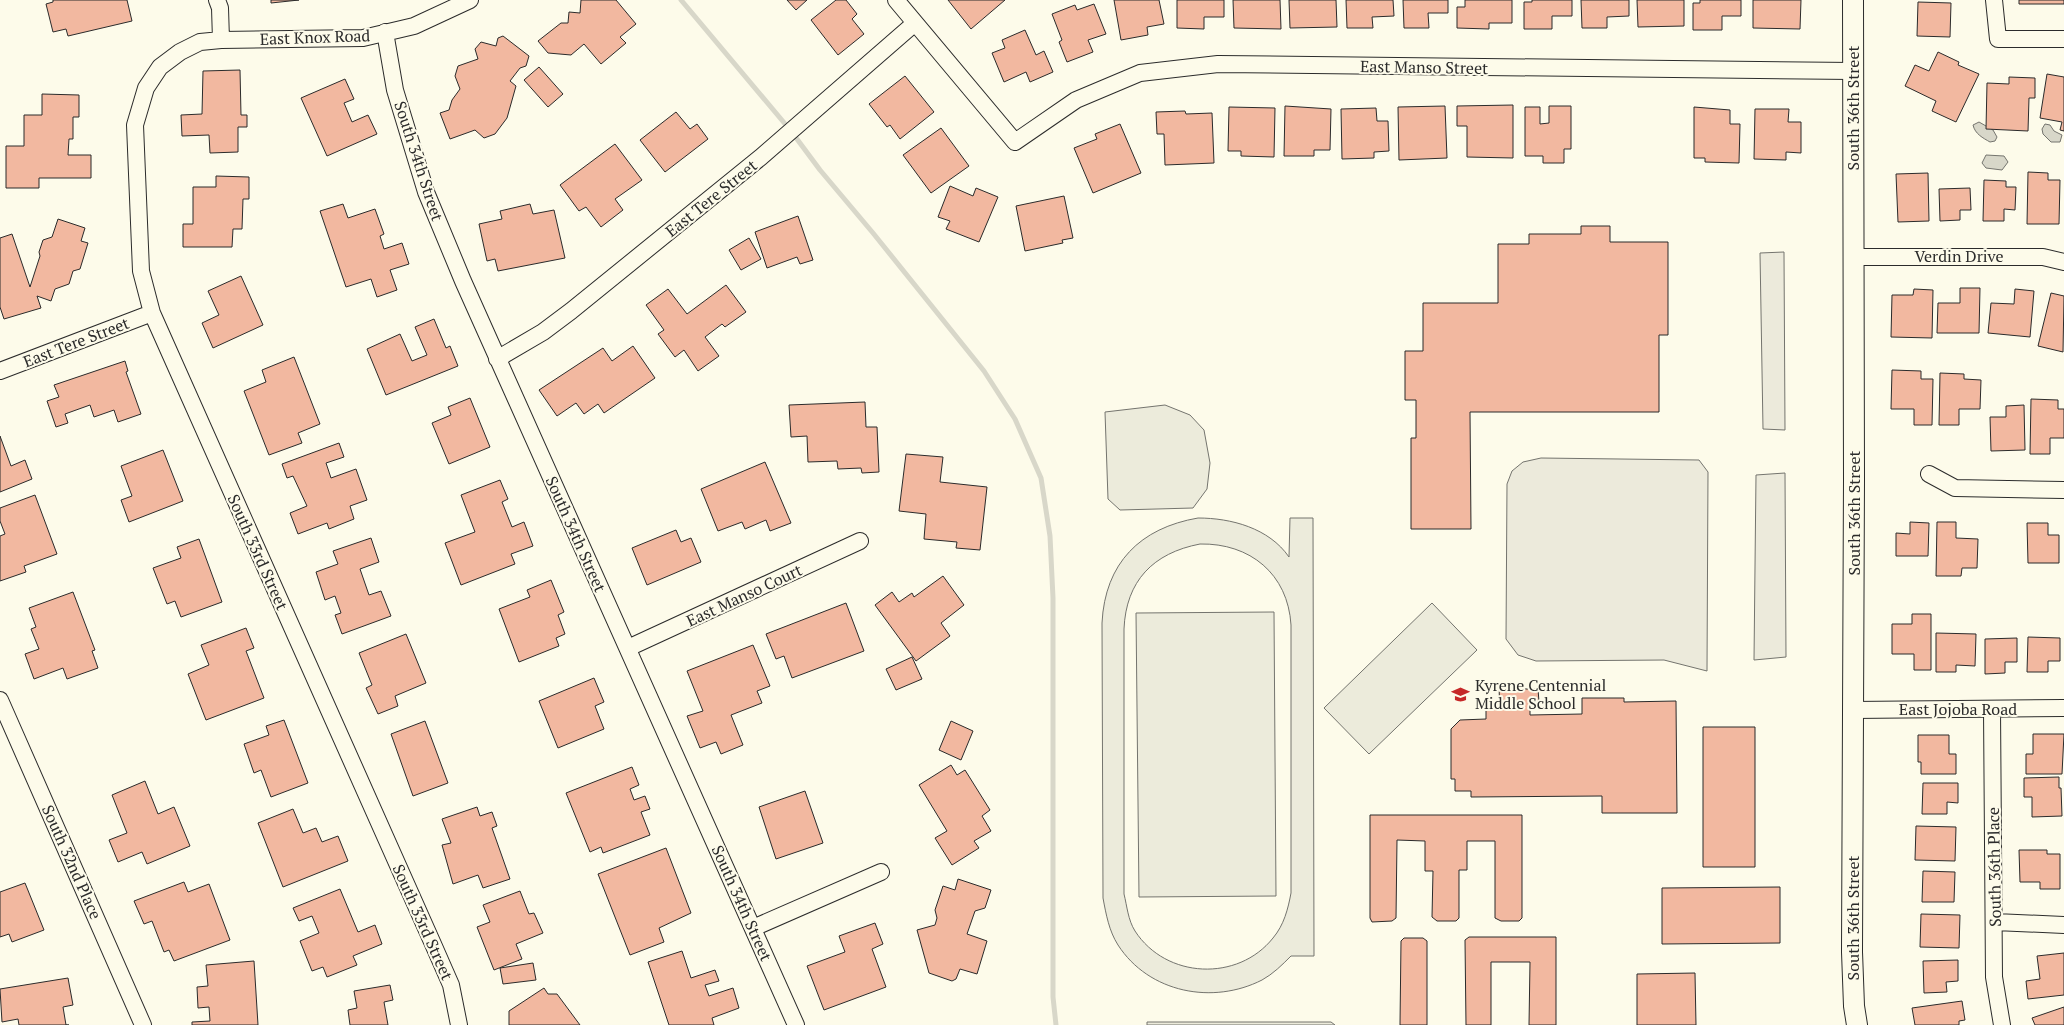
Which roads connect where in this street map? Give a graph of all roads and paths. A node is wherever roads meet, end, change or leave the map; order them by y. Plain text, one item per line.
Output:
1 (217, 0) edge
2 (470, 0) edge
3 (896, 0) edge
4 (1853, 0) edge
5 (1994, 0) edge
6 (915, 24) junction
7 (385, 32) junction
8 (2064, 39) edge
9 (221, 40) junction
10 (160, 66) joint
11 (1853, 71) junction
12 (1854, 257) junction
13 (2064, 262) edge
14 (152, 313) junction
15 (497, 359) junction
16 (0, 371) edge
17 (1929, 474) dead end
18 (2064, 490) edge
19 (860, 541) dead end
20 (628, 648) junction
21 (0, 700) edge
22 (2064, 708) edge
23 (1992, 709) junction
24 (1853, 710) junction
25 (881, 872) dead end
26 (1994, 922) junction
27 (2064, 925) edge
28 (753, 928) junction
29 (143, 1025) edge
30 (459, 1025) edge
31 (796, 1025) edge
32 (1857, 1025) edge
33 (2002, 1025) edge

1 - 9 street
2 - 7 street, East Knox Road
3 - 6 street
4 - 11 street, South 36th Street
5 - 8 street
6 - 11 street, East Manso Street
6 - 15 street, East Tere Street
7 - 9 street, East Knox Road
7 - 15 street, South 34th Street
9 - 10 street, East Knox Road
10 - 14 street, South 33rd Street
11 - 12 street, South 36th Street
12 - 13 street, Verdin Drive
12 - 24 street, South 36th Street
14 - 16 street, East Tere Street
14 - 30 street, South 33rd Street
15 - 20 street, South 34th Street
17 - 18 street
19 - 20 street, East Manso Court
20 - 28 street, South 34th Street
21 - 29 street, South 32nd Place
22 - 23 street, East Jojoba Road
23 - 24 street, East Jojoba Road
23 - 26 street, South 36th Place
24 - 32 street, South 36th Street
25 - 28 street
26 - 27 street
26 - 33 street, South 36th Place
28 - 31 street, South 34th Street

